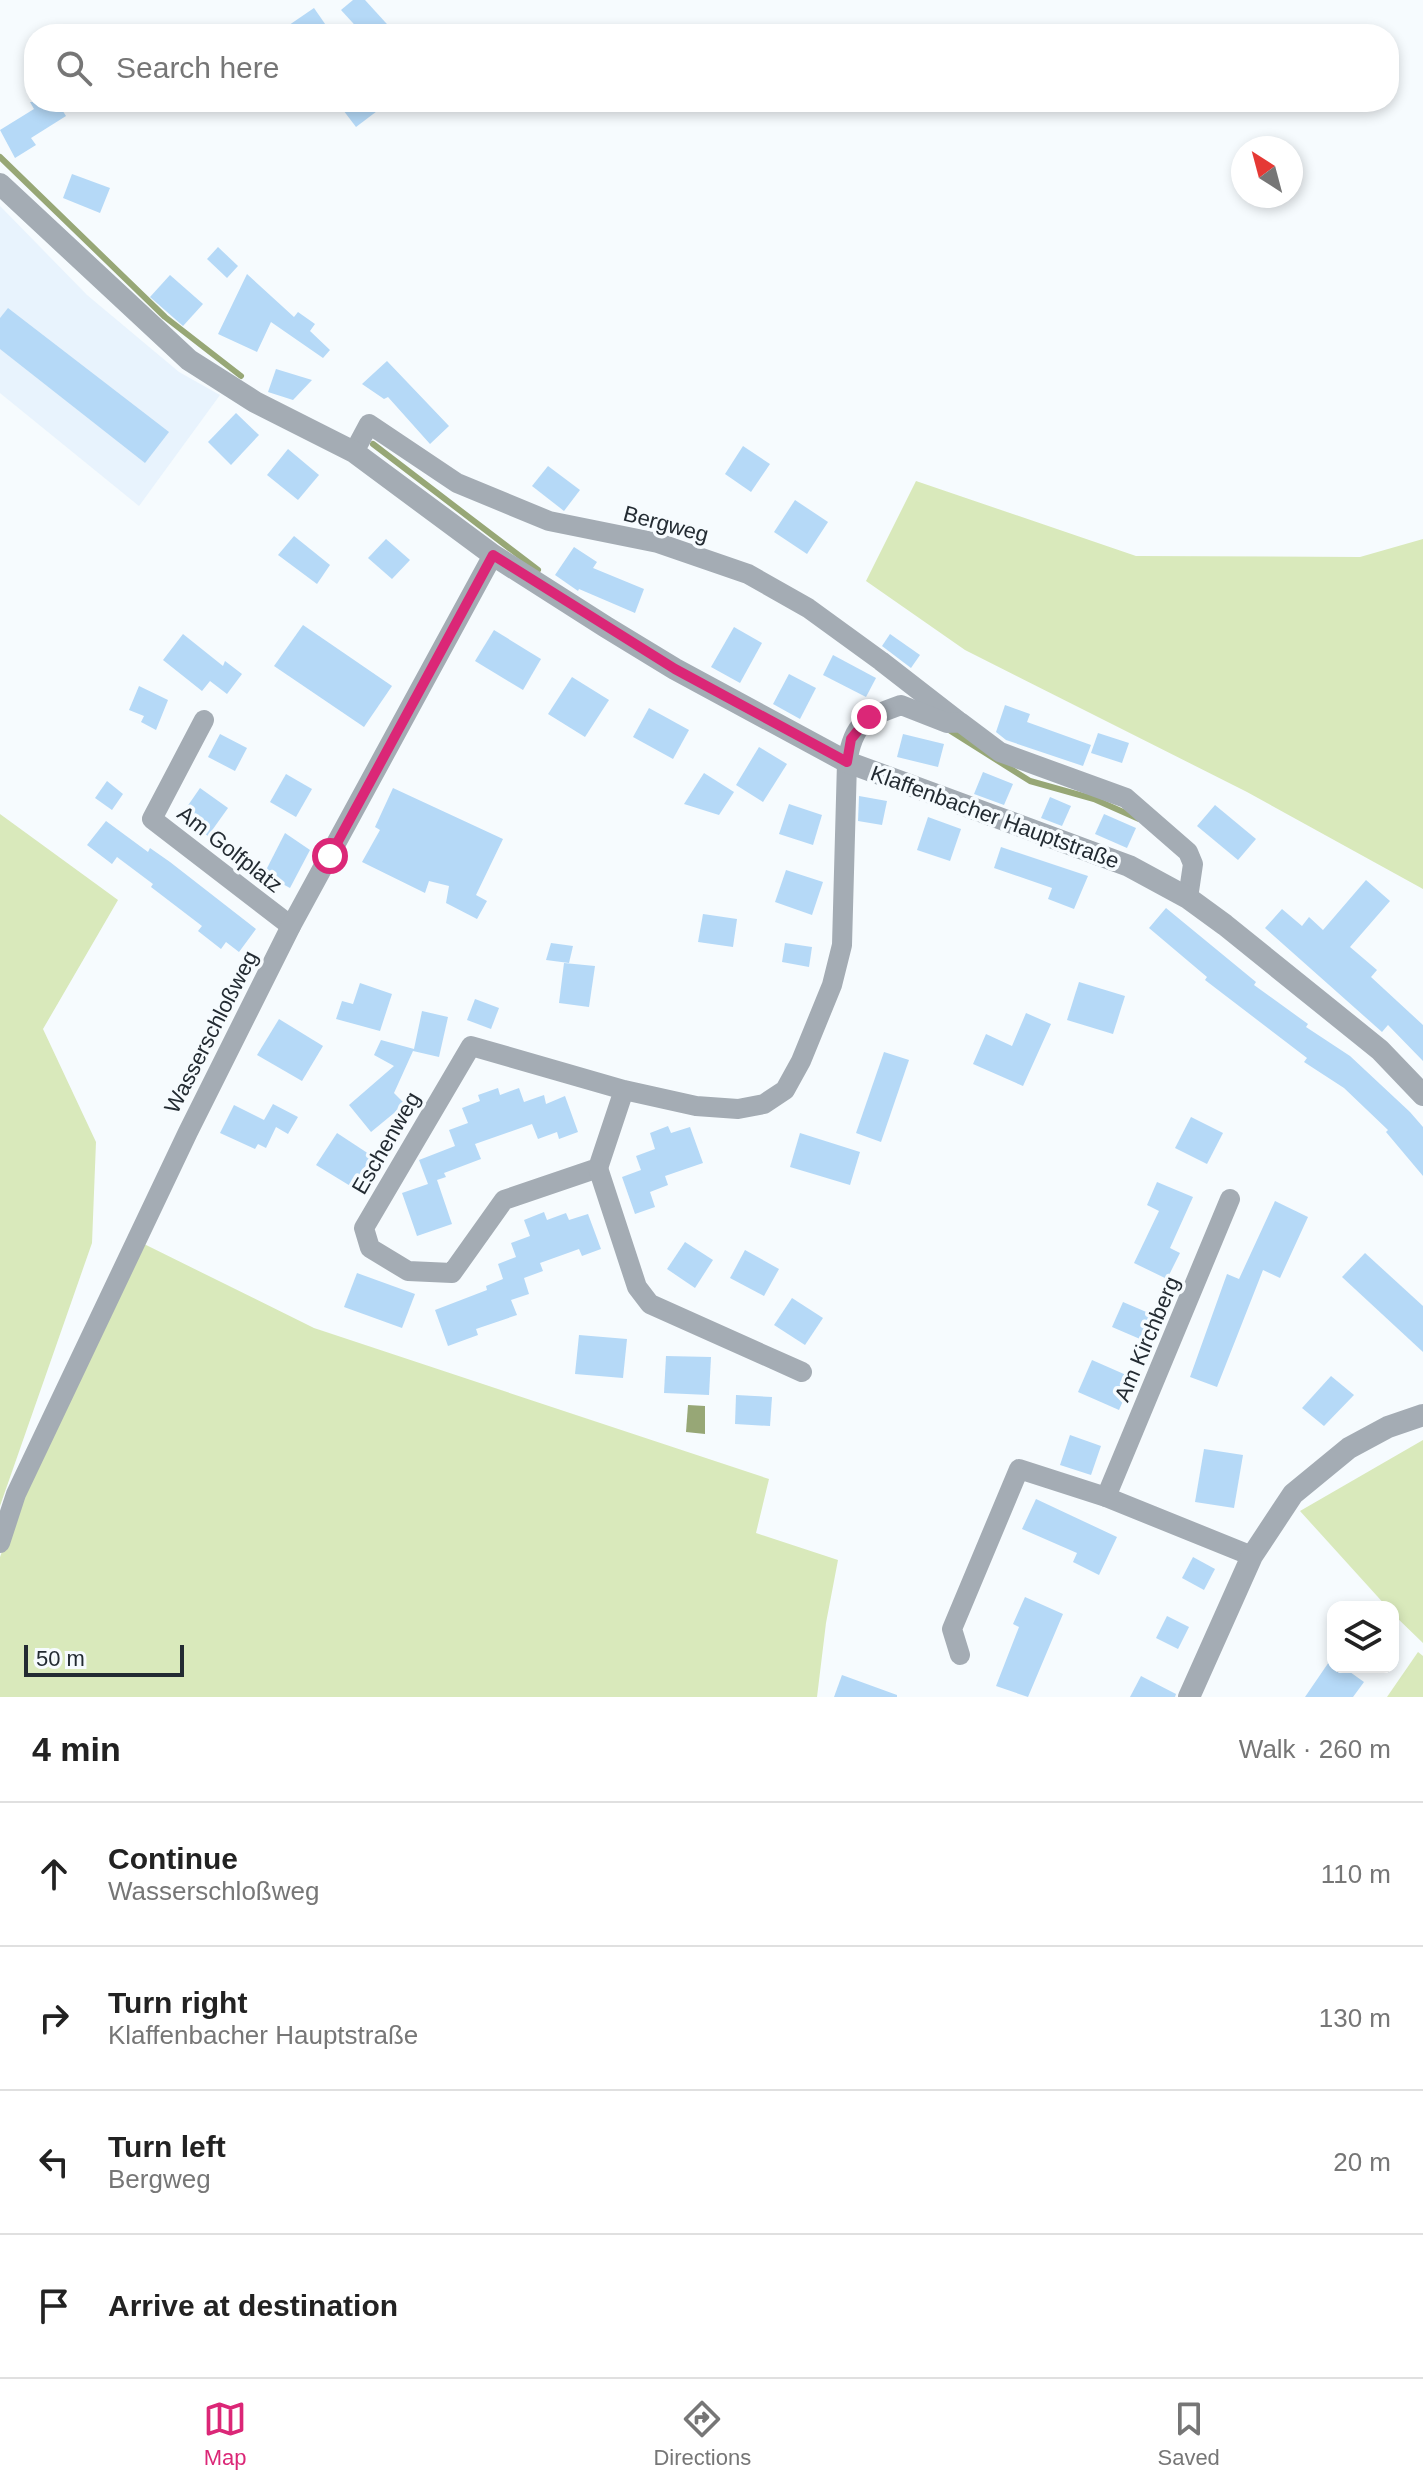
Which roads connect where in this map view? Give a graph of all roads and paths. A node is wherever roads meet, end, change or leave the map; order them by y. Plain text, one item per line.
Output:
1 (0, 184) edge
2 (354, 452) junction
3 (493, 555) junction
4 (204, 720) dead end
5 (960, 722) junction
6 (847, 762) junction
7 (1188, 898) junction
8 (291, 926) junction
9 (624, 1090) junction
10 (1423, 1095) edge
11 (598, 1168) junction
12 (1230, 1199) dead end
13 (802, 1372) dead end
14 (1423, 1415) edge
15 (1106, 1497) junction
16 (0, 1543) edge
17 (1252, 1556) junction
18 (960, 1655) dead end
19 (1189, 1697) edge

1 - 2 street, Klaffenbacher Hauptstraße
2 - 3 street, Klaffenbacher Hauptstraße
2 - 5 street, Bergweg
3 - 6 street, Klaffenbacher Hauptstraße
3 - 8 street, Wasserschloßweg
4 - 8 street, Am Golfplatz
5 - 6 street, Bergweg
5 - 7 street, Bergweg
6 - 7 street, Klaffenbacher Hauptstraße
6 - 9 street, Eschenweg
7 - 10 street, Klaffenbacher Hauptstraße
8 - 16 street, Wasserschloßweg
9 - 11 street
9 - 11 street, Eschenweg
11 - 13 street
12 - 15 street, Am Kirchberg
14 - 17 street
15 - 17 street
15 - 18 street
17 - 19 street

